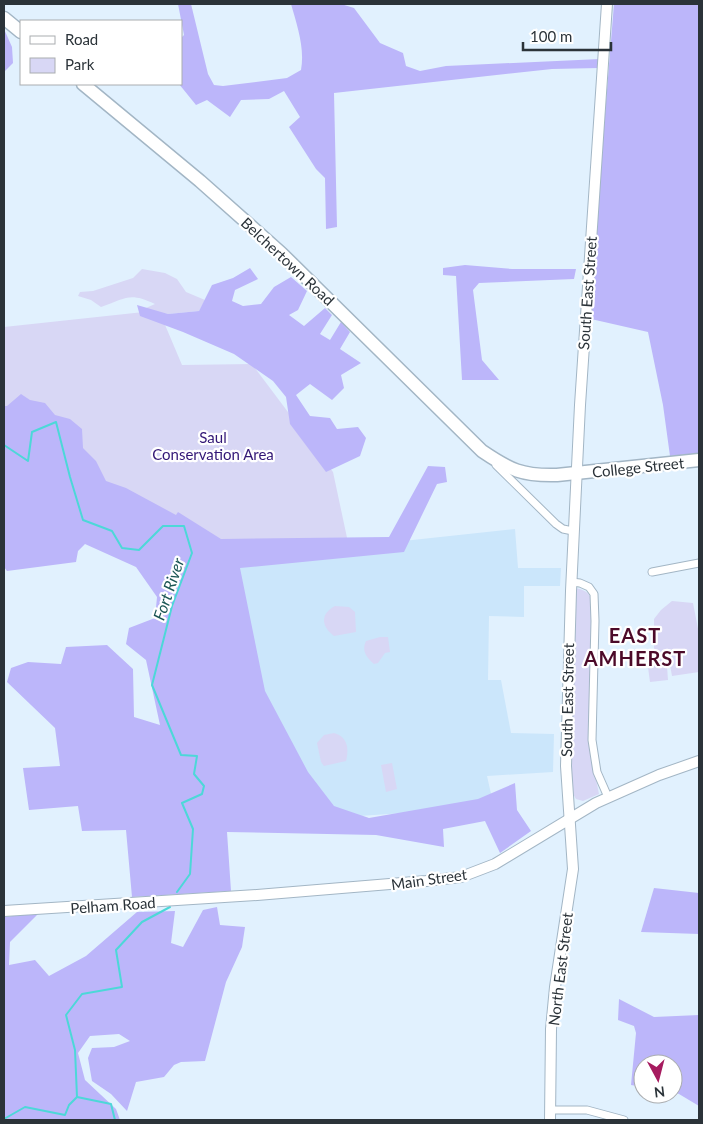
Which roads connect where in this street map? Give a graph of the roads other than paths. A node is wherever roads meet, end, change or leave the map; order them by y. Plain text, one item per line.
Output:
1 (607, 4) edge
2 (4, 18) edge
3 (20, 31) edge
4 (84, 85) edge
5 (482, 450) junction
6 (699, 460) edge
7 (576, 473) junction
8 (573, 531) junction
9 (699, 563) edge
10 (652, 572) dead end
11 (571, 582) junction
12 (699, 761) edge
13 (608, 798) junction
14 (570, 818) junction
15 (222, 898) joint
16 (4, 911) edge
17 (550, 1115) edge
18 (624, 1120) edge

1 - 7 main road, South East Street
2 - 3 highway
4 - 5 highway, Belchertown Road
5 - 7 highway, Belchertown Road
5 - 8 street, Belchertown Road
6 - 7 highway, College Street
7 - 8 main road, South East Street
8 - 11 main road, South East Street
9 - 10 street
11 - 13 street, South East Street
11 - 14 main road, South East Street
12 - 13 main road, Main Street
13 - 14 main road, Main Street
14 - 15 main road, Main Street
14 - 17 main road, North East Street
15 - 16 main road, Pelham Road
17 - 18 street

